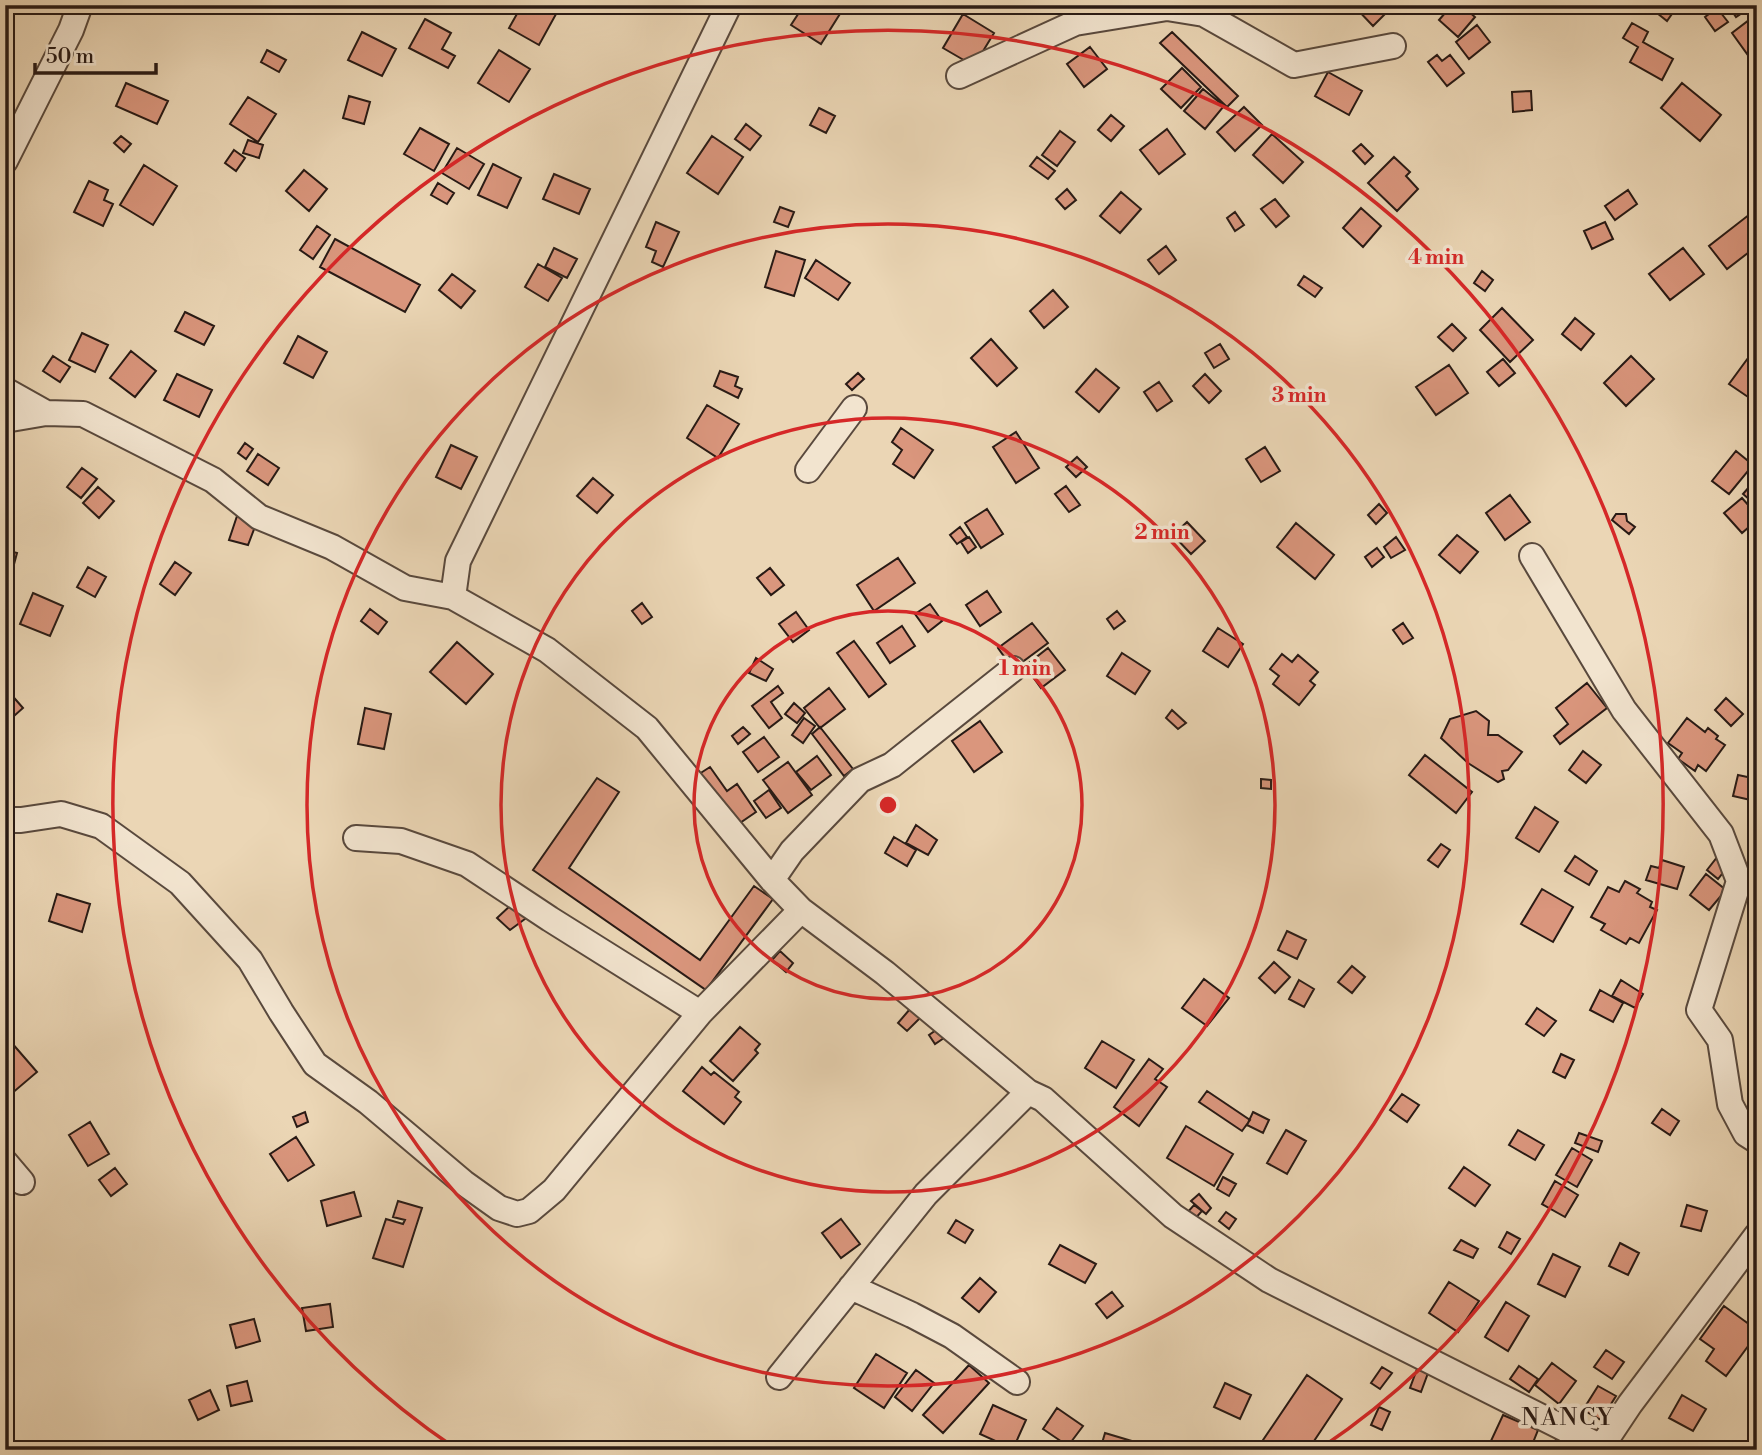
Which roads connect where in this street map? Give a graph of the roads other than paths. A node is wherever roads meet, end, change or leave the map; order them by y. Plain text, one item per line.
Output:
1 (80, 5) edge
2 (729, 5) edge
3 (1393, 46) dead end
4 (959, 76) dead end
5 (5, 161) edge
6 (5, 390) edge
7 (854, 408) dead end
8 (46, 413) junction
9 (5, 420) edge
10 (808, 470) dead end
11 (1532, 556) dead end
12 (453, 597) junction
13 (1013, 669) dead end
14 (5, 820) edge
15 (356, 838) dead end
16 (772, 880) junction
17 (801, 910) junction
18 (700, 1013) junction
19 (1028, 1092) junction
20 (1757, 1141) edge
21 (5, 1162) edge
22 (22, 1182) dead end
23 (1757, 1234) edge
24 (851, 1287) junction
25 (779, 1377) dead end
26 (1017, 1382) dead end
27 (1605, 1448) edge

1 - 5 street
2 - 12 street
3 - 4 street
6 - 8 street
7 - 10 street
8 - 9 street
8 - 12 street
11 - 20 street
12 - 16 street
13 - 16 street
14 - 18 street
15 - 18 street
16 - 17 street
17 - 18 street
17 - 19 street
19 - 24 street
19 - 27 street
21 - 22 street
23 - 27 street
24 - 25 street
24 - 26 street

